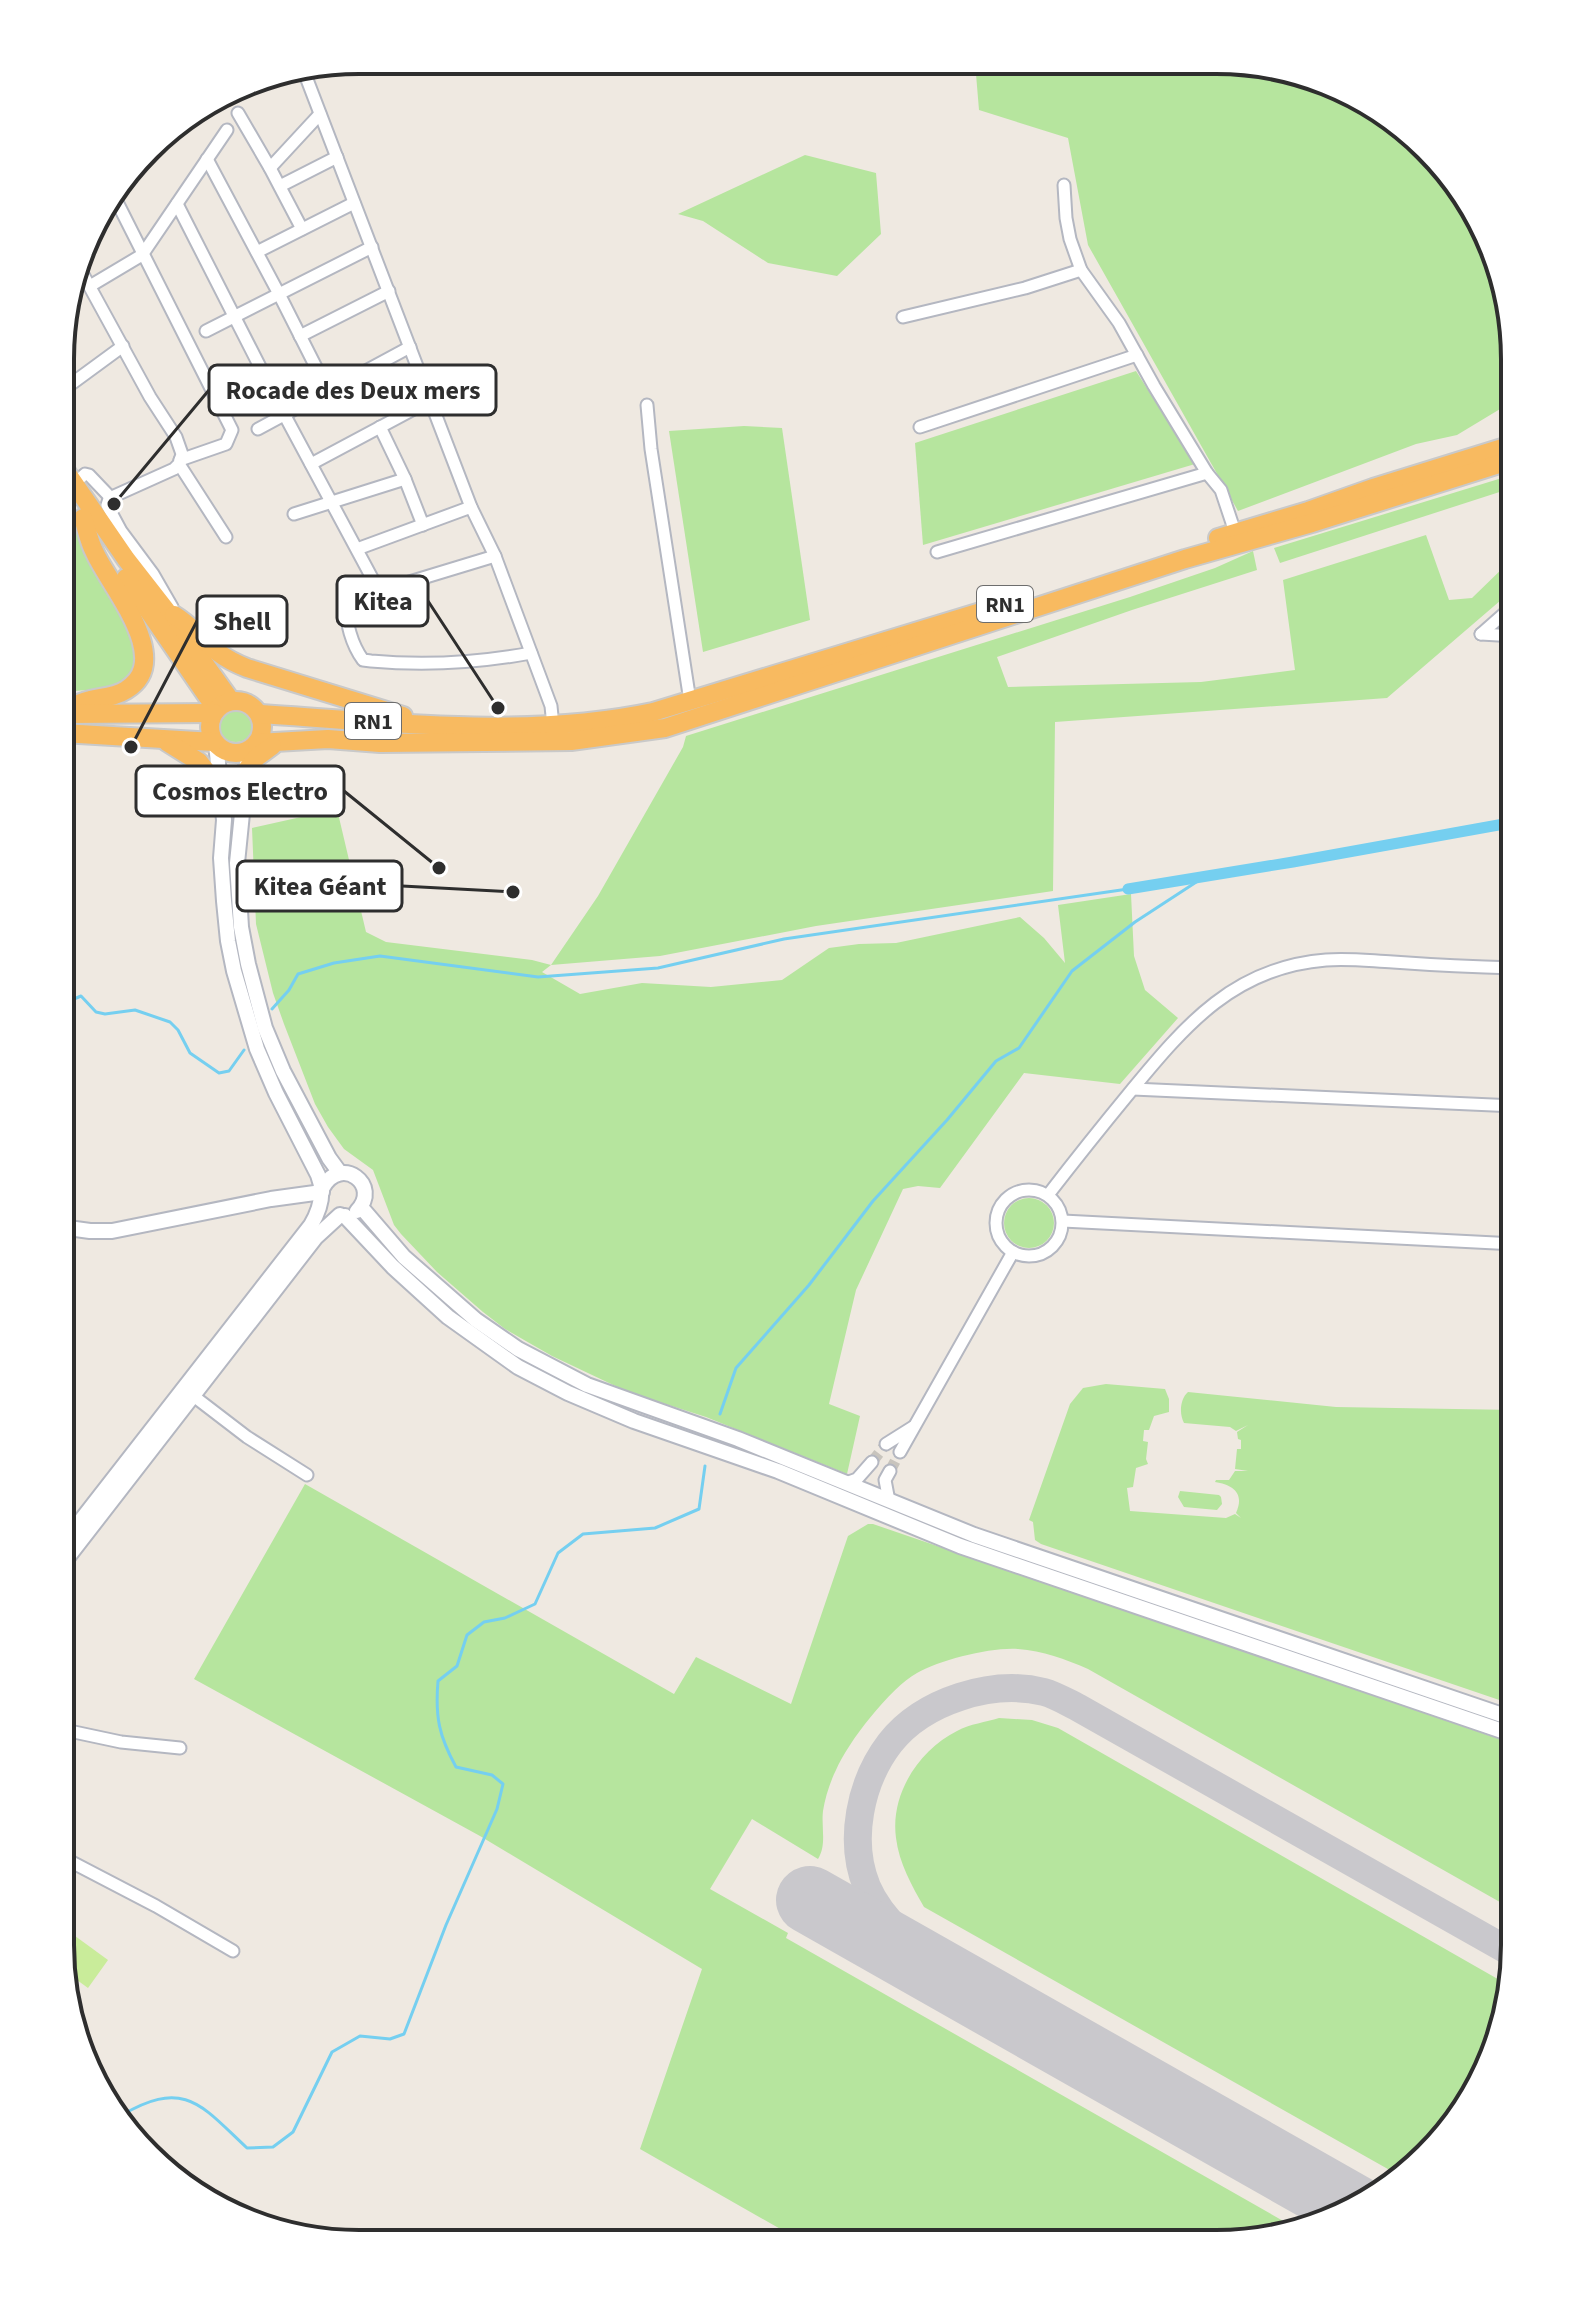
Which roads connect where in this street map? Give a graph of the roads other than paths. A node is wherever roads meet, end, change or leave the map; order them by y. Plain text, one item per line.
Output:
1 (307, 79) edge
2 (238, 113) dead end
3 (320, 114) junction
4 (227, 130) dead end
5 (337, 157) junction
6 (207, 159) junction
7 (270, 168) junction
8 (1064, 185) dead end
9 (280, 186) junction
10 (354, 203) junction
11 (177, 204) junction
12 (119, 206) edge
13 (302, 229) junction
14 (372, 247) junction
15 (257, 252) junction
16 (142, 255) junction
17 (1081, 270) junction
18 (86, 279) edge
19 (90, 286) junction
20 (389, 291) junction
21 (279, 294) junction
22 (235, 317) junction
23 (903, 317) dead end
24 (206, 331) dead end
25 (300, 336) junction
26 (123, 346) junction
27 (410, 347) junction
28 (1137, 355) junction
29 (74, 382) edge
30 (328, 391) junction
31 (429, 401) junction
32 (647, 405) dead end
33 (284, 414) junction
34 (380, 427) junction
35 (920, 427) dead end
36 (258, 429) dead end
37 (1501, 448) edge
38 (180, 462) junction
39 (1501, 463) edge
40 (311, 464) junction
41 (1207, 473) junction
42 (405, 479) junction
43 (74, 482) edge
44 (74, 492) edge
45 (74, 497) edge
46 (111, 498) junction
47 (332, 503) junction
48 (471, 507) junction
49 (294, 514) dead end
50 (83, 518) junction
51 (423, 525) junction
52 (1235, 532) junction
53 (226, 537) dead end
54 (357, 549) junction
55 (937, 552) dead end
56 (495, 556) junction
57 (379, 591) junction
58 (172, 613) junction
59 (1501, 616) edge
60 (1501, 635) edge
61 (531, 653) junction
62 (690, 701) junction
63 (74, 707) edge
64 (220, 708) junction
65 (74, 713) edge
66 (259, 714) junction
67 (425, 724) junction
68 (553, 726) junction
69 (74, 734) edge
70 (161, 739) junction
71 (280, 741) junction
72 (215, 743) junction
73 (254, 746) junction
74 (245, 772) junction
75 (220, 789) junction
76 (1501, 968) edge
77 (1133, 1089) junction
78 (1501, 1105) edge
79 (340, 1173) junction
80 (322, 1192) junction
81 (1048, 1195) junction
82 (361, 1207) junction
83 (342, 1216) junction
84 (1063, 1221) junction
85 (74, 1229) edge
86 (1501, 1243) edge
87 (1013, 1252) junction
88 (188, 1392) junction
89 (914, 1427) junction
90 (886, 1444) tunnel mouth
91 (900, 1452) tunnel mouth
92 (872, 1462) tunnel mouth
93 (307, 1475) dead end
94 (846, 1483) junction
95 (861, 1490) junction
96 (889, 1501) junction
97 (74, 1530) edge
98 (74, 1548) edge
99 (1001, 1552) junction
100 (1017, 1558) junction
101 (1501, 1715) edge
102 (1501, 1730) edge
103 (74, 1732) edge
104 (180, 1748) dead end
105 (74, 1863) edge
106 (233, 1951) dead end

1 - 3 street
2 - 7 street
3 - 5 street
3 - 7 street
4 - 6 street
5 - 9 street
5 - 10 street
6 - 11 street
6 - 15 street
7 - 9 street
8 - 17 street
9 - 13 street
10 - 13 street
10 - 14 street
11 - 16 street
11 - 22 street
12 - 16 street
13 - 15 street
14 - 20 street
14 - 21 street
15 - 21 street
16 - 19 street
16 - 38 street
17 - 23 street
17 - 28 street
18 - 19 street
19 - 26 street
20 - 25 street
20 - 27 street
21 - 22 street
21 - 25 street
22 - 24 street
22 - 33 street
25 - 30 street
26 - 29 street
26 - 38 street
27 - 30 street
27 - 31 street
28 - 35 street
28 - 41 street
30 - 33 street
31 - 34 street
31 - 48 street
32 - 62 street
33 - 36 street
33 - 40 street
34 - 40 street
34 - 42 street
37 - 52 highway, RN1
38 - 46 street
38 - 53 street
39 - 71 highway, RN1
40 - 47 street
41 - 52 street
41 - 55 street
42 - 47 street
42 - 51 street
43 - 46 street
44 - 58 highway
45 - 50 highway
46 - 58 street
47 - 49 street
47 - 54 street
48 - 51 street
48 - 56 street
50 - 63 highway
50 - 64 highway
51 - 54 street
52 - 62 highway, RN1
54 - 57 street
56 - 57 street
56 - 61 street
57 - 61 street
58 - 64 highway
58 - 67 highway
59 - 60 street
61 - 68 street
62 - 68 highway, RN1
64 - 65 highway, RN1
64 - 66 highway, RN1
64 - 72 highway
66 - 67 highway, RN1
66 - 73 highway
67 - 68 highway, RN1
69 - 70 highway, RN1
70 - 72 highway, RN1
70 - 75 highway
71 - 73 highway, RN1
71 - 74 highway
72 - 73 highway, RN1
72 - 75 street
73 - 74 street
74 - 79 street
75 - 80 street
76 - 77 street
77 - 78 street
77 - 81 street
79 - 80 street
79 - 82 street
80 - 83 street
80 - 85 street
80 - 88 street
81 - 84 street
81 - 87 street
82 - 83 street
82 - 94 street
83 - 88 street
83 - 99 street
84 - 86 street
84 - 87 street
87 - 89 street
88 - 93 street
88 - 97 street
88 - 98 street
89 - 90 street
89 - 91 street
92 - 94 street
94 - 95 street
95 - 96 street
95 - 96 street
96 - 99 street
99 - 100 street
100 - 101 street
100 - 102 street
103 - 104 street
105 - 106 street

